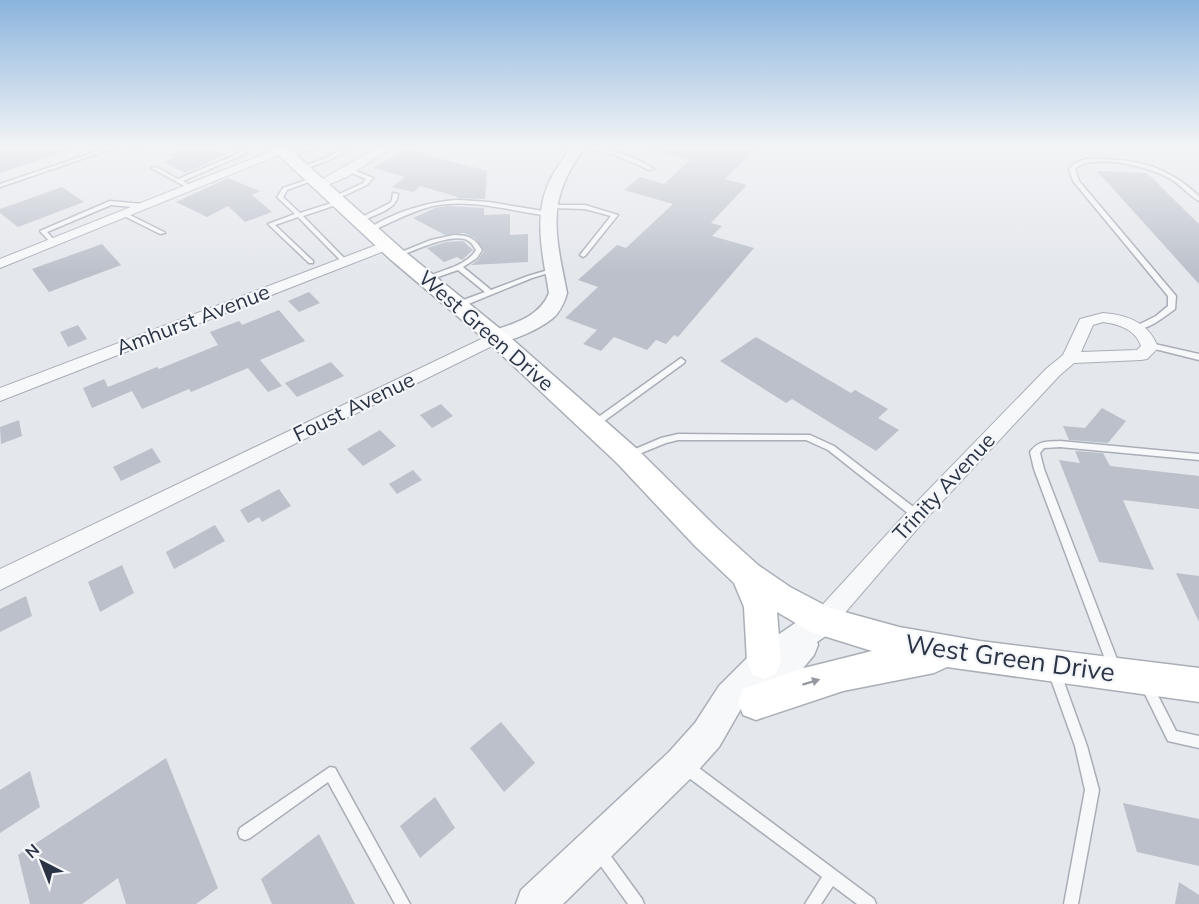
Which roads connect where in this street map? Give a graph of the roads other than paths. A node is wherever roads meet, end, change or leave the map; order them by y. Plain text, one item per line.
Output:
1 (176, 188) edge
2 (286, 188) edge
3 (304, 188) edge
4 (324, 188) edge
5 (555, 188) edge
6 (1082, 188) edge
7 (1187, 188) edge
8 (395, 194) dead end
9 (1199, 199) edge
10 (143, 206) junction
11 (549, 210) junction
12 (124, 214) junction
13 (299, 215) junction
14 (365, 225) junction
15 (162, 234) dead end
16 (54, 242) junction
17 (392, 250) junction
18 (583, 255) dead end
19 (311, 262) dead end
20 (345, 262) junction
21 (0, 264) edge
22 (459, 267) junction
23 (555, 270) junction
24 (427, 279) junction
25 (490, 292) junction
26 (458, 305) junction
27 (1136, 328) junction
28 (496, 337) junction
29 (1150, 345) junction
30 (1199, 357) edge
31 (1071, 358) junction
32 (681, 361) dead end
33 (0, 395) edge
34 (593, 425) junction
35 (627, 456) junction
36 (1199, 457) edge
37 (917, 515) junction
38 (691, 522) junction
39 (747, 575) junction
40 (0, 580) edge
41 (823, 621) junction
42 (962, 654) junction
43 (764, 662) junction
44 (1052, 666) junction
45 (1130, 676) junction
46 (1199, 685) edge
47 (756, 702) junction
48 (707, 735) junction
49 (1199, 742) edge
50 (681, 764) junction
51 (245, 833) dead end
52 (595, 846) junction
53 (831, 876) junction
54 (403, 904) edge
55 (535, 904) edge
56 (637, 904) edge
57 (812, 904) edge
58 (868, 904) edge
59 (1071, 904) edge

1 - 10 street
2 - 13 lane
3 - 13 lane
4 - 14 main road, West Green Drive
5 - 11 street, Foust Avenue
6 - 27 lane
7 - 9 lane
8 - 14 lane
10 - 12 street
10 - 16 lane
11 - 14 lane
11 - 18 lane
11 - 23 street, Foust Avenue
12 - 15 lane
12 - 16 street
13 - 19 lane
13 - 20 lane
14 - 17 main road, West Green Drive
16 - 21 street
17 - 20 street, Amhurst Avenue
17 - 22 lane
17 - 24 main road, West Green Drive
20 - 33 street, Amhurst Avenue
22 - 24 lane
22 - 25 lane
23 - 25 lane
23 - 28 street, Foust Avenue
24 - 26 main road, West Green Drive
25 - 26 lane
26 - 28 main road, West Green Drive
27 - 29 street
27 - 31 street
28 - 34 main road, West Green Drive
28 - 40 street, Foust Avenue
29 - 30 lane
29 - 31 street
31 - 37 street, Trinity Avenue
32 - 34 lane
34 - 35 main road, West Green Drive
35 - 37 lane
35 - 38 main road, West Green Drive
36 - 45 lane
37 - 41 street, Trinity Avenue
38 - 39 main road, West Green Drive
38 - 41 main road, West Green Drive
39 - 41 main road, West Green Drive
39 - 43 main road
41 - 42 main road, West Green Drive
41 - 43 street, Trinity Avenue
41 - 47 street, Trinity Avenue
42 - 44 main road, West Green Drive
47 -> 42 main road
43 - 48 street, Trinity Avenue
44 - 45 main road, West Green Drive
44 - 59 lane
45 - 46 main road, West Green Drive
45 - 49 lane
47 - 48 street, Trinity Avenue
48 - 50 street, Trinity Avenue
50 - 52 street, Trinity Avenue
50 - 53 lane
51 - 54 lane
52 - 55 street, Trinity Avenue
52 - 56 lane
53 - 57 lane
53 - 58 lane

